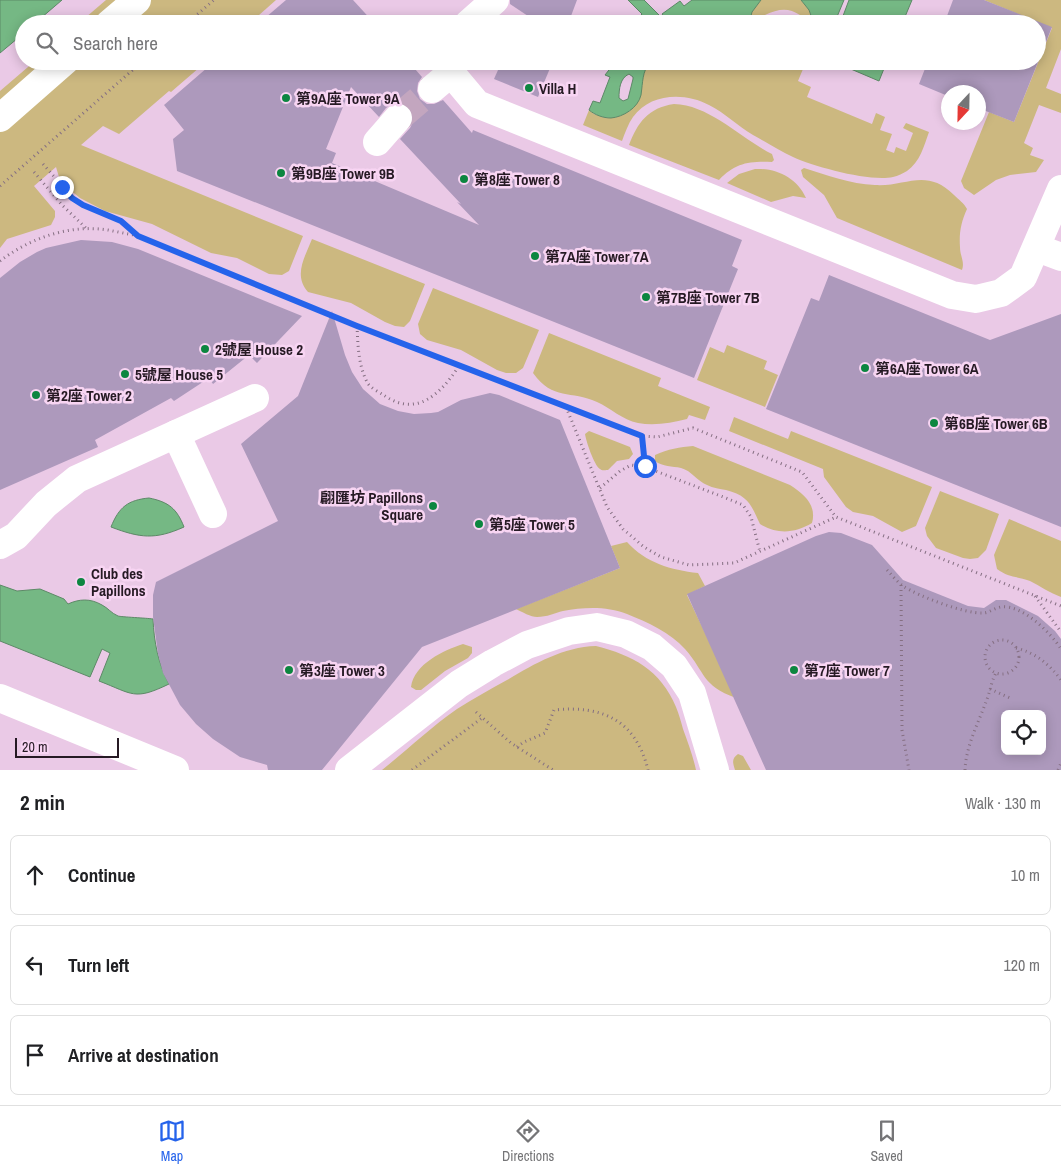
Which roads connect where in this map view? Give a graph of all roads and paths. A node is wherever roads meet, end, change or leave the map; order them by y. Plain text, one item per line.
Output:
1 (137, 0) edge
2 (214, 0) edge
3 (495, 0) edge
4 (120, 15) edge
5 (196, 15) edge
6 (478, 15) edge
7 (56, 70) edge
8 (133, 70) edge
9 (445, 74) edge
10 (0, 118) edge
11 (398, 118) tunnel mouth
12 (377, 142) dead end
13 (43, 164) dead end
14 (34, 172) dead end
15 (0, 186) edge
16 (1061, 189) edge
17 (87, 229) junction
18 (138, 236) junction
19 (1049, 253) edge
20 (0, 261) edge
21 (357, 326) junction
22 (460, 366) junction
23 (255, 398) dead end
24 (566, 407) junction
25 (176, 434) junction
26 (642, 436) junction
27 (645, 466) junction
28 (600, 488) junction
29 (213, 514) dead end
30 (836, 518) junction
31 (0, 545) edge
32 (760, 552) junction
33 (887, 570) dead end
34 (901, 585) junction
35 (1033, 595) junction
36 (1061, 606) edge
37 (1061, 632) edge
38 (1016, 648) junction
39 (1061, 649) edge
40 (996, 673) junction
41 (1061, 680) edge
42 (990, 689) junction
43 (0, 698) edge
44 (1010, 698) dead end
45 (473, 708) dead end
46 (482, 718) junction
47 (517, 747) junction
48 (1061, 763) edge
49 (175, 770) edge
50 (349, 770) edge
51 (412, 770) edge
52 (553, 770) edge
53 (648, 770) edge
54 (715, 770) edge
55 (909, 770) edge
56 (965, 770) edge
57 (1058, 770) edge

1 - 4 street
2 - 5 path
3 - 6 street
7 - 10 street
8 - 15 path
9 - 19 street
11 - 12 street
13 - 18 path
14 - 17 path
16 - 19 street
17 - 18 path
17 - 20 path
18 - 21 path
21 - 22 path
21 - 22 path
22 - 24 path
23 - 25 street
24 - 26 path
24 - 28 path
25 - 29 street
25 - 31 street
26 - 27 path
26 - 30 path
27 - 28 path
27 - 32 path
28 - 32 path
30 - 32 path
30 - 35 path
33 - 34 path
34 - 39 path
34 - 55 path
35 - 36 path
35 - 37 path
38 - 40 path
38 - 40 path
38 - 41 path
40 - 42 path
42 - 44 path
42 - 56 path
43 - 49 street
45 - 46 path
46 - 47 path
46 - 51 path
47 - 52 path
47 - 53 path
48 - 57 path
50 - 54 street

